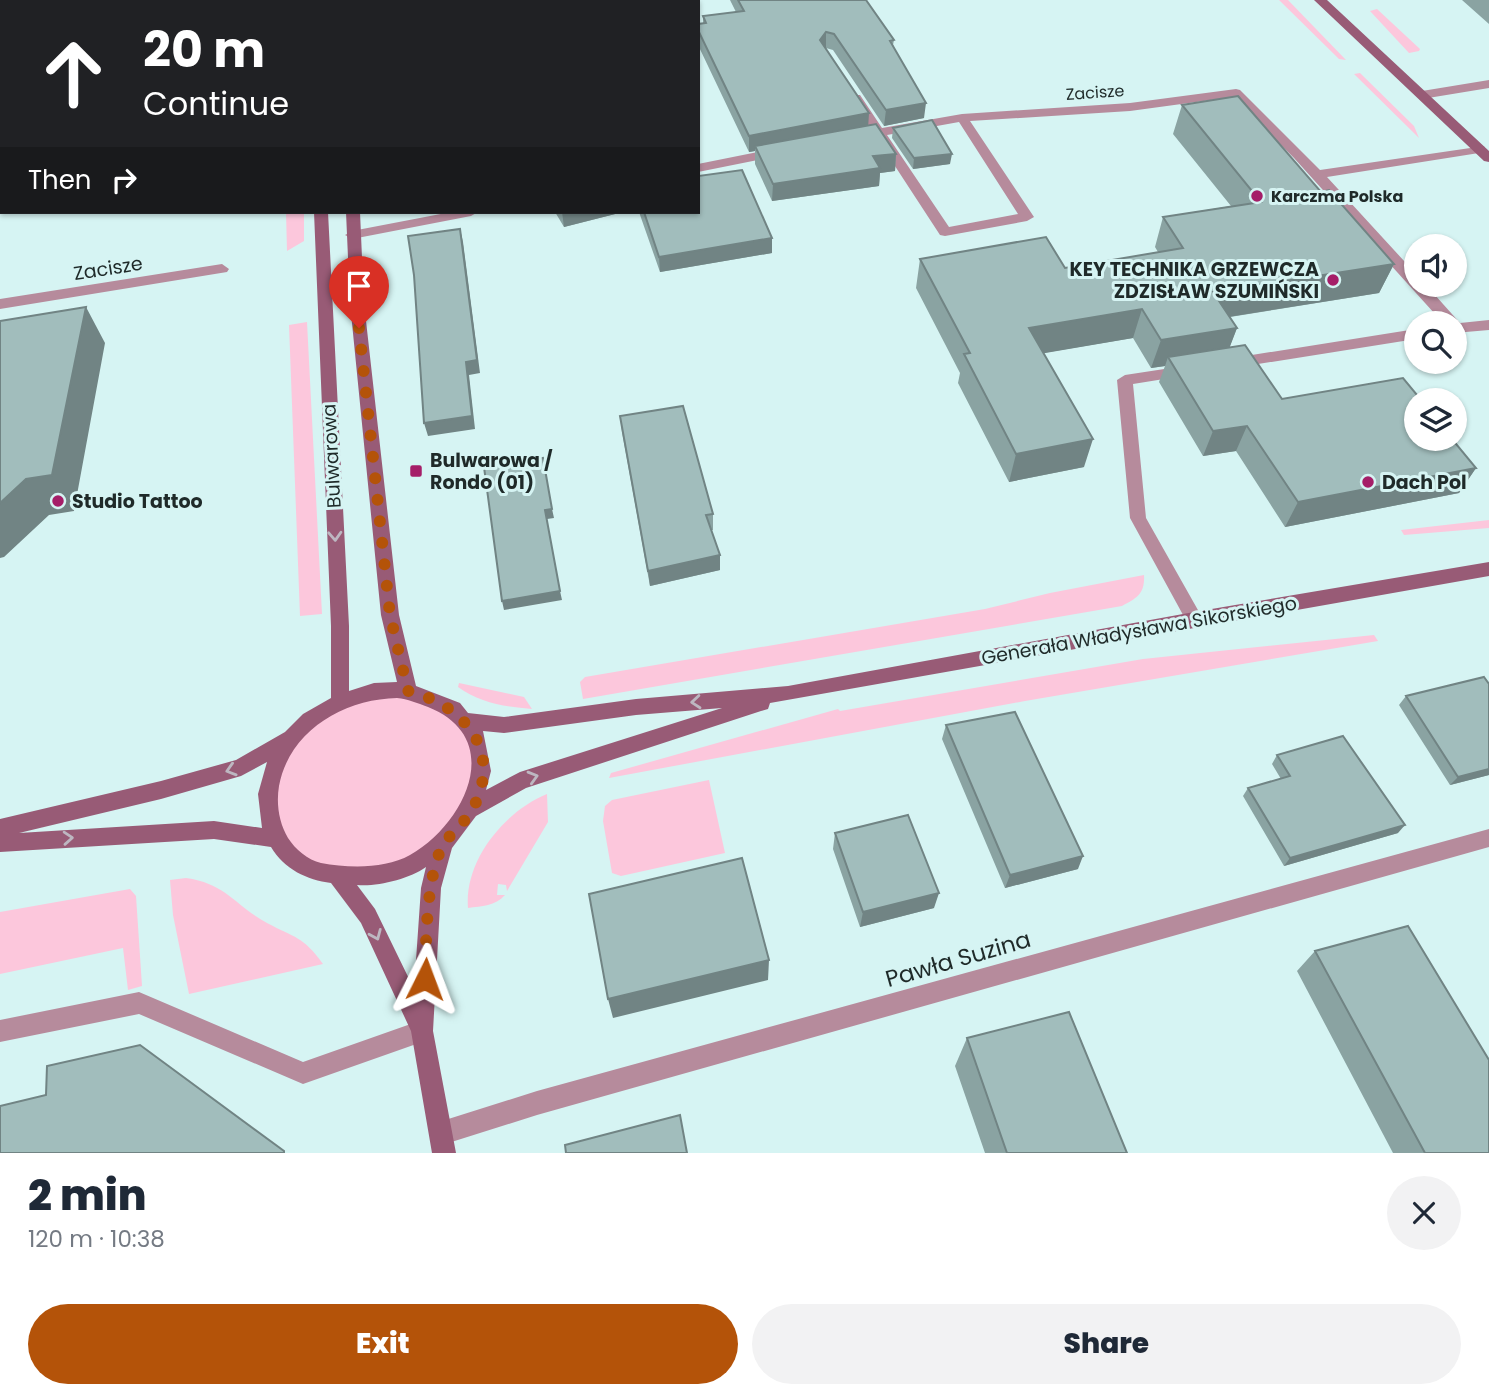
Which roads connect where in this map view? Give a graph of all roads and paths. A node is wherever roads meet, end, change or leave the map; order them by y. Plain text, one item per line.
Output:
1 (1320, 0) edge
2 (1489, 84) edge
3 (849, 88) edge
4 (1422, 95) junction
5 (962, 118) junction
6 (879, 132) junction
7 (840, 140) edge
8 (789, 150) edge
9 (1484, 153) edge
10 (700, 167) edge
11 (1317, 175) junction
12 (321, 214) edge
13 (353, 214) edge
14 (461, 214) edge
15 (352, 235) junction
16 (222, 269) dead end
17 (1404, 270) edge
18 (1428, 297) edge
19 (0, 304) edge
20 (1441, 311) edge
21 (1489, 325) edge
22 (1467, 326) edge
23 (1404, 336) edge
24 (1222, 365) edge
25 (1195, 369) edge
26 (1489, 569) edge
27 (1194, 619) junction
28 (408, 691) junction
29 (788, 694) junction
30 (340, 701) junction
31 (465, 721) junction
32 (290, 738) junction
33 (473, 808) junction
34 (0, 828) edge
35 (1489, 838) edge
36 (277, 839) junction
37 (0, 843) edge
38 (442, 846) junction
39 (339, 878) junction
40 (0, 1031) edge
41 (422, 1031) junction
42 (443, 1143) edge

1 - 4 main road
2 - 4 street
3 - 6 street
4 - 9 main road
5 - 6 street, Zacisze
5 - 6 street
5 - 11 street, Zacisze
6 - 7 street, Zacisze
8 - 10 street
9 - 11 street
11 - 17 street, Zacisze
12 -> 30 main road, Bulwarowa
13 - 15 main road, Bulwarowa
14 - 15 street
15 - 28 main road, Bulwarowa
16 - 19 street, Zacisze
18 - 20 street, Zacisze
21 - 22 street
23 - 24 street
25 - 27 street
26 - 27 main road, Generała Władysława Sikorskiego
27 - 29 main road, Generała Władysława Sikorskiego
28 - 30 main road
28 - 31 main road
29 -> 31 main road, Generała Władysława Sikorskiego
33 -> 29 main road, Generała Władysława Sikorskiego
30 - 32 main road
31 - 33 main road
32 -> 34 main road
32 - 36 main road
33 - 38 main road
35 - 42 street, Pawła Suzina
37 -> 36 main road
36 - 39 main road
38 - 39 main road
38 - 41 main road
39 -> 41 main road
40 - 41 street
41 - 42 main road

